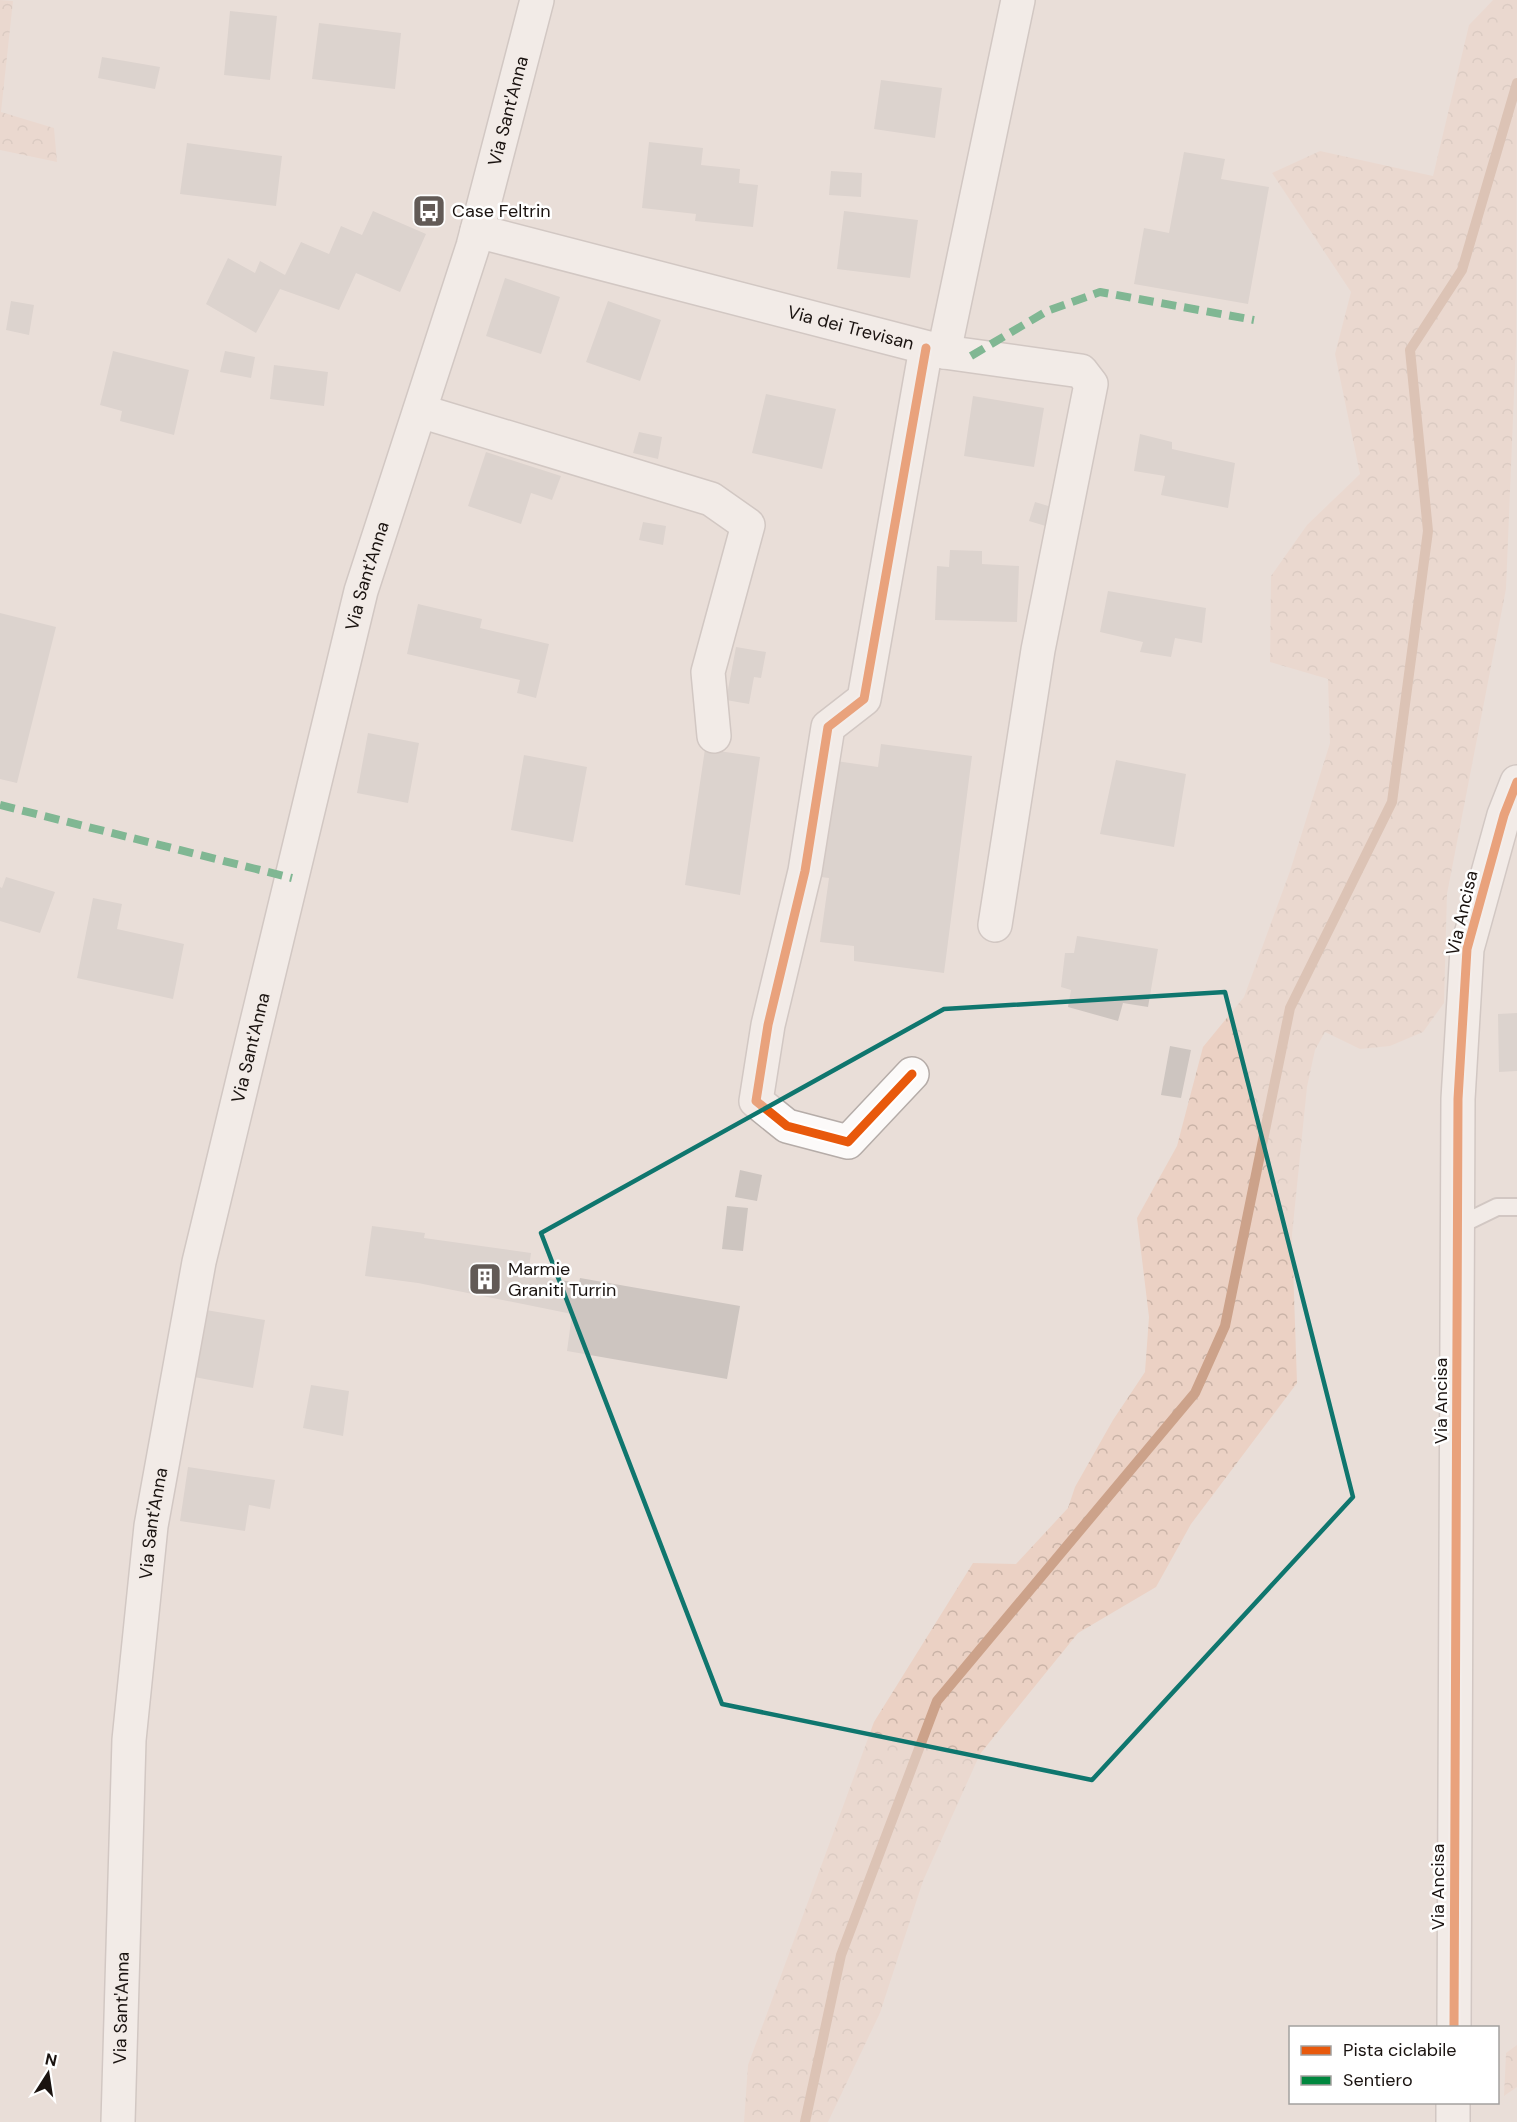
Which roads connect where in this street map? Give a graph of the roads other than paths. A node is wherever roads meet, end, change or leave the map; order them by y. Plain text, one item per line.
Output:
1 (537, 0) edge
2 (1018, 0) edge
3 (477, 231) junction
4 (935, 350) junction
5 (420, 411) junction
6 (714, 736) dead end
7 (1517, 782) edge
8 (995, 925) dead end
9 (912, 1074) dead end
10 (1517, 1207) edge
11 (1458, 1226) junction
12 (1454, 2026) edge
13 (1454, 2104) edge
14 (117, 2122) edge
15 (1453, 2122) edge

1 - 3 street, Via Sant'Anna
2 - 4 street
3 - 4 street, Via dei Trevisan
3 - 5 street, Via Sant'Anna
4 - 8 street, Via dei Trevisan
4 - 9 street
5 - 6 street
5 - 14 street, Via Sant'Anna
7 - 11 street, Via Ancisa
10 - 11 lane
11 - 12 street, Via Ancisa
13 - 15 street

